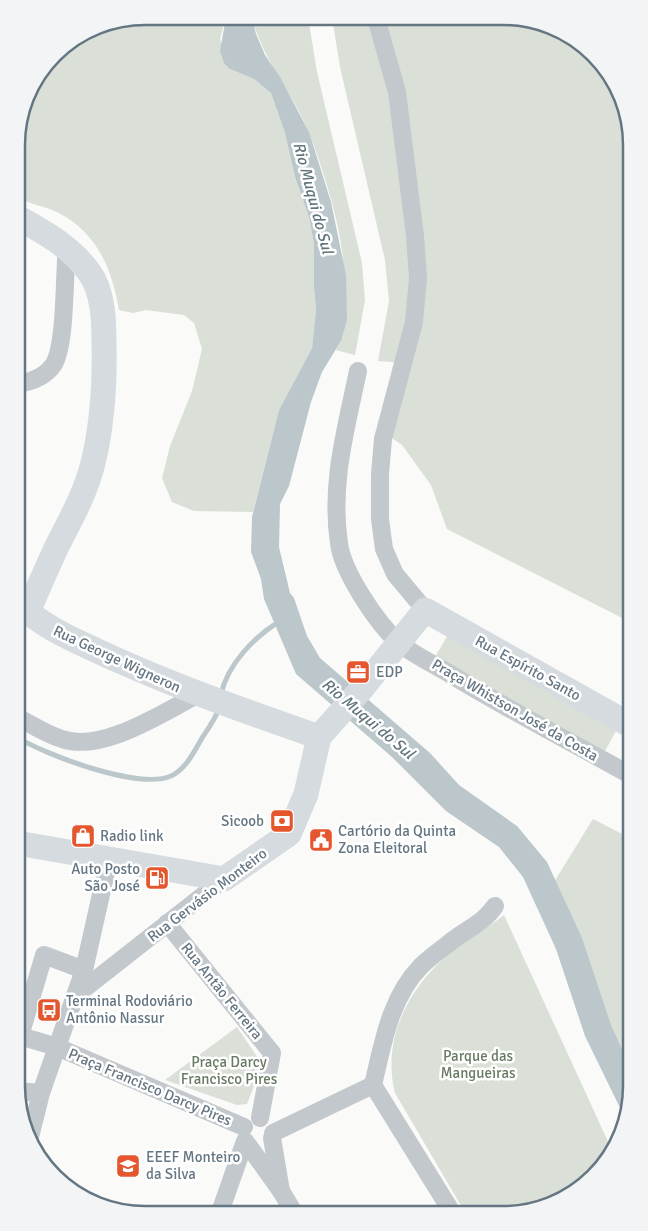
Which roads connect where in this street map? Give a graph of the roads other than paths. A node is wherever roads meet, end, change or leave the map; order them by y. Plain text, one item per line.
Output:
1 (378, 25) edge
2 (25, 221) edge
3 (67, 247) junction
4 (358, 371) dead end
5 (25, 383) edge
6 (25, 607) edge
7 (425, 610) junction
8 (25, 615) edge
9 (398, 642) junction
10 (212, 700) junction
11 (25, 721) edge
12 (623, 721) edge
13 (327, 729) junction
14 (623, 771) edge
15 (25, 844) edge
16 (109, 859) junction
17 (224, 879) junction
18 (495, 906) dead end
19 (166, 924) junction
20 (84, 970) junction
21 (75, 996) junction
22 (25, 1019) edge
23 (25, 1037) edge
24 (57, 1047) junction
25 (373, 1085) junction
26 (25, 1091) edge
27 (41, 1092) junction
28 (260, 1118) junction
29 (32, 1128) edge
30 (273, 1135) junction
31 (246, 1138) junction
32 (281, 1192) junction
33 (222, 1206) edge
34 (290, 1206) edge
35 (448, 1206) edge

1 - 7 street
2 - 3 main road
3 - 5 street
3 - 6 main road
4 - 9 street, Praça Whistson José da Costa
7 - 9 main road
7 - 12 main road, Rua Espírito Santo
8 - 10 main road, Rua George Wigneron
9 - 13 main road
9 - 14 street, Praça Whistson José da Costa
10 - 11 street
10 - 13 main road, Rua George Wigneron
13 - 17 main road, Rua Gervásio Monteiro
15 - 16 main road
16 - 17 main road
16 - 20 street
17 - 19 street, Rua Gervásio Monteiro
18 - 25 street
19 - 21 street, Rua Gervásio Monteiro
19 - 28 street, Rua Antão Ferreira
20 - 21 street
20 - 22 street, Praça Francisco Darcy Pires
21 - 24 street
23 - 24 street, Praça Francisco Darcy Pires
24 - 27 street
24 - 31 street, Praça Francisco Darcy Pires
25 - 30 street
25 - 35 street
26 - 27 street
27 - 29 street
28 - 30 street
28 - 31 street
30 - 31 street
30 - 32 street
31 - 32 street
31 - 33 street
32 - 34 street

